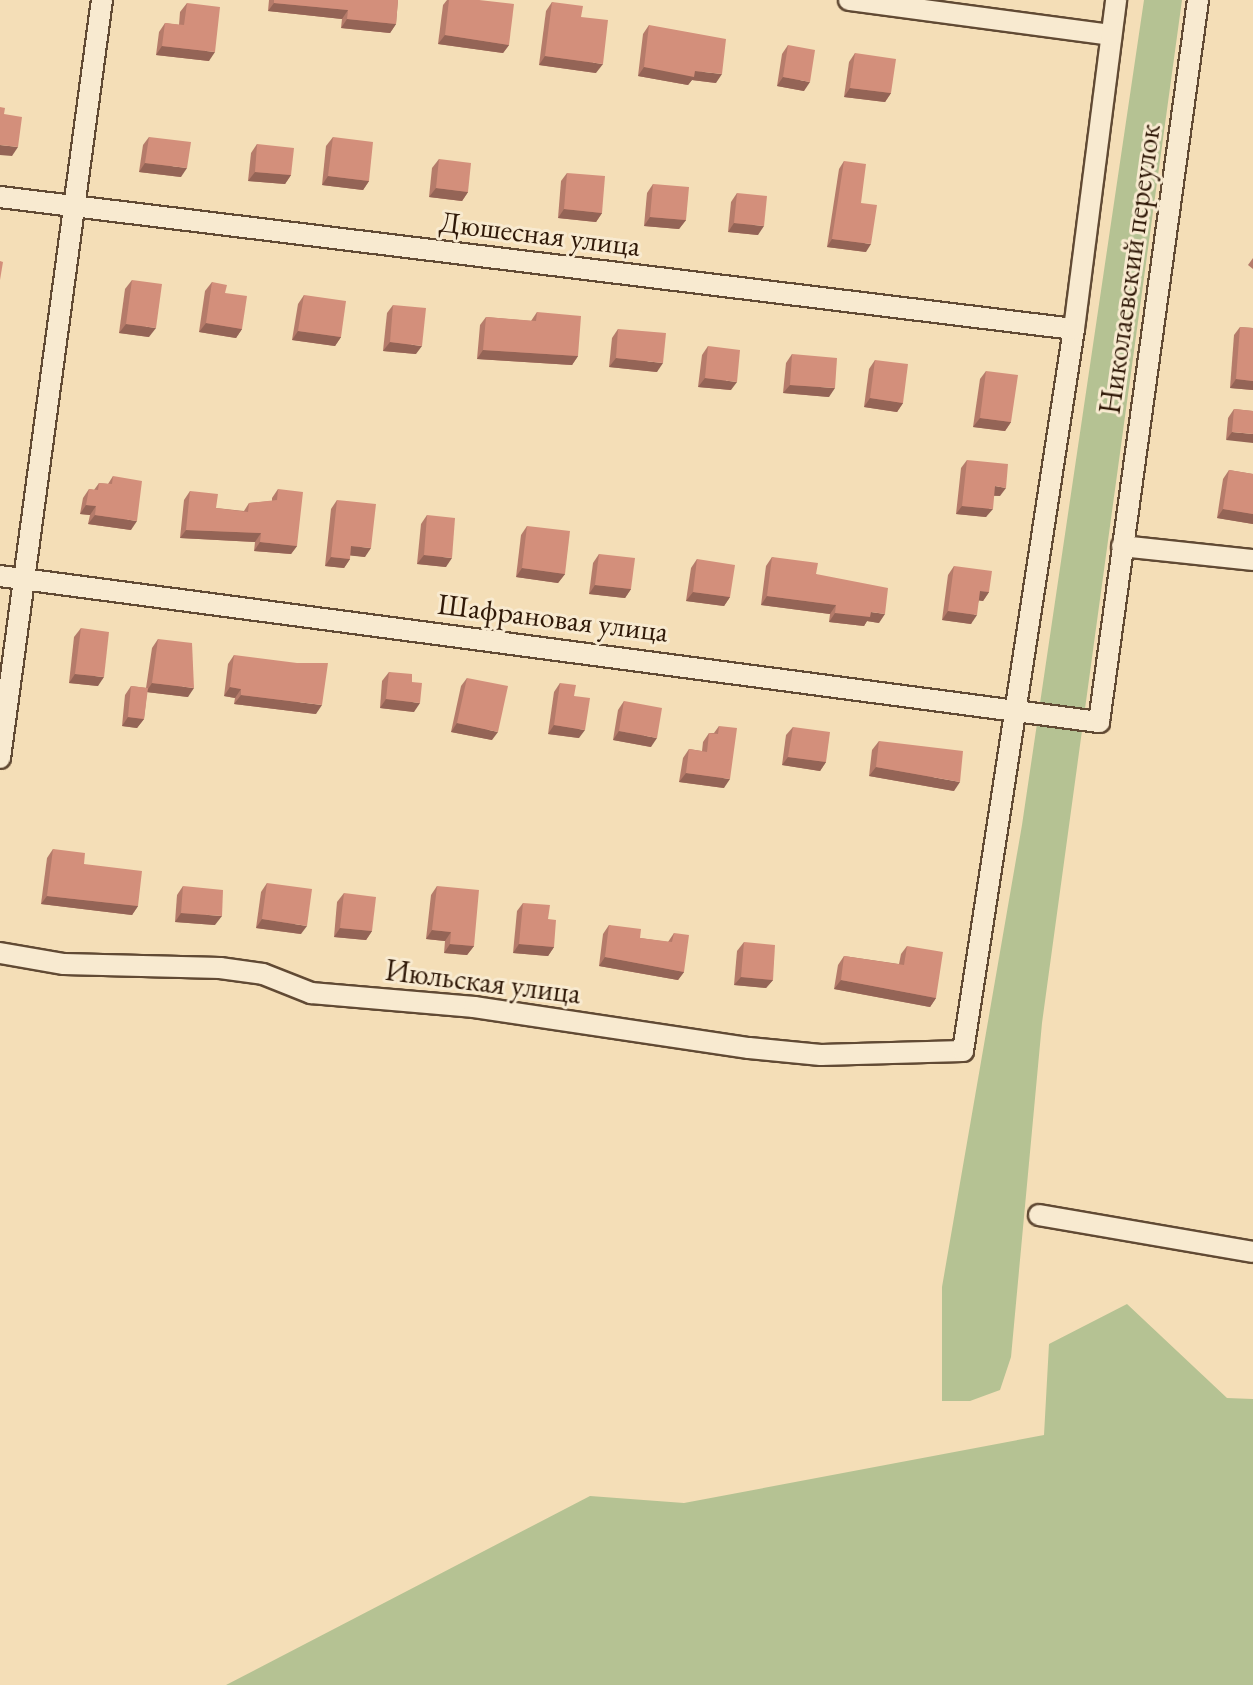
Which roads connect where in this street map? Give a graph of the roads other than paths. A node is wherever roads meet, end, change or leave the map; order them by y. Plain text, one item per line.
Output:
1 (102, 0) edge
2 (849, 0) edge
3 (1116, 0) edge
4 (1198, 0) edge
5 (1110, 35) junction
6 (0, 197) edge
7 (73, 207) junction
8 (1074, 329) junction
9 (1122, 546) junction
10 (1253, 560) edge
11 (0, 576) edge
12 (22, 580) junction
13 (1012, 708) junction
14 (1099, 722) joint
15 (0, 758) edge
16 (0, 953) edge
17 (1039, 1215) dead end
18 (1253, 1252) edge

1 - 7 street
2 - 5 street
3 - 5 street
4 - 9 street, Николаевский переулок
5 - 8 street
6 - 7 street, Дюшесная улица
7 - 8 street, Дюшесная улица
7 - 12 street
8 - 13 street
9 - 10 street
9 - 14 street, Николаевский переулок
11 - 12 street, Шафрановая улица
12 - 13 street, Шафрановая улица
12 - 15 street
13 - 14 street, Шафрановая улица
13 - 16 street, Июльская улица
17 - 18 street

